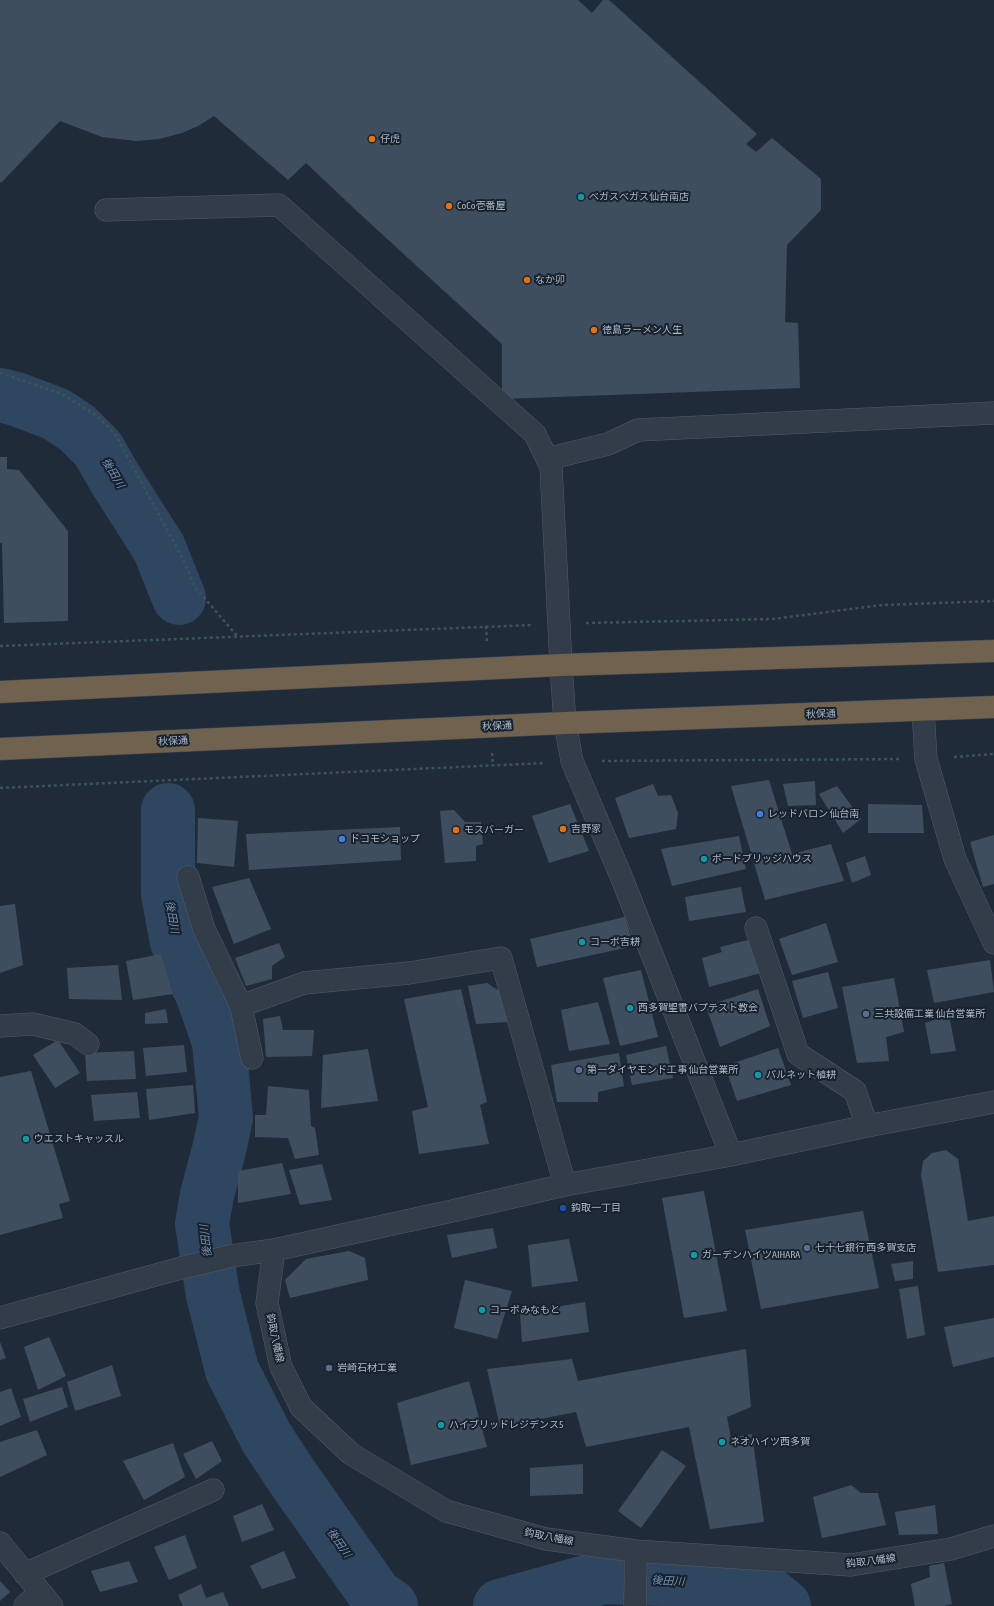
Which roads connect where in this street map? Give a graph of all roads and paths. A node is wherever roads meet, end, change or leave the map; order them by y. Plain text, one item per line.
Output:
1 (106, 210) dead end
2 (0, 373) edge
3 (994, 414) edge
4 (547, 459) junction
5 (994, 601) edge
6 (559, 624) junction
7 (238, 636) junction
8 (0, 646) edge
9 (994, 651) edge
10 (561, 665) junction
11 (0, 692) edge
12 (994, 707) edge
13 (923, 710) junction
14 (565, 723) junction
15 (0, 749) edge
16 (994, 754) edge
17 (926, 759) junction
18 (572, 761) junction
19 (0, 788) edge
20 (188, 877) dead end
21 (756, 928) dead end
22 (994, 943) edge
23 (241, 1006) junction
24 (0, 1026) edge
25 (88, 1044) dead end
26 (252, 1058) dead end
27 (994, 1102) edge
28 (867, 1126) junction
29 (731, 1155) junction
30 (565, 1184) junction
31 (274, 1250) junction
32 (0, 1318) edge
33 (213, 1490) dead end
34 (994, 1536) edge
35 (0, 1543) edge
36 (636, 1558) junction
37 (25, 1574) junction
38 (39, 1601) edge
39 (635, 1605) edge

1 - 4 street
2 - 7 path
3 - 4 street
4 - 6 street
5 - 6 path
6 - 7 path
6 - 10 street
7 - 8 path
9 - 10 highway
10 - 11 highway
10 - 14 street
12 - 13 highway, 秋保通
13 - 14 highway, 秋保通
13 - 17 street
14 - 15 highway, 秋保通
14 - 18 street
16 - 17 path
17 - 18 path
17 - 22 street
18 - 19 path
18 - 29 street
20 - 23 street
21 - 28 street
23 - 26 street
23 - 30 street
24 - 25 street
27 - 28 street
28 - 29 street
29 - 30 street
30 - 31 street
31 - 32 street
31 - 36 street, 鈎取八幡線
33 - 37 street
34 - 36 street, 鈎取八幡線
35 - 37 street
36 - 39 street
37 - 38 street

